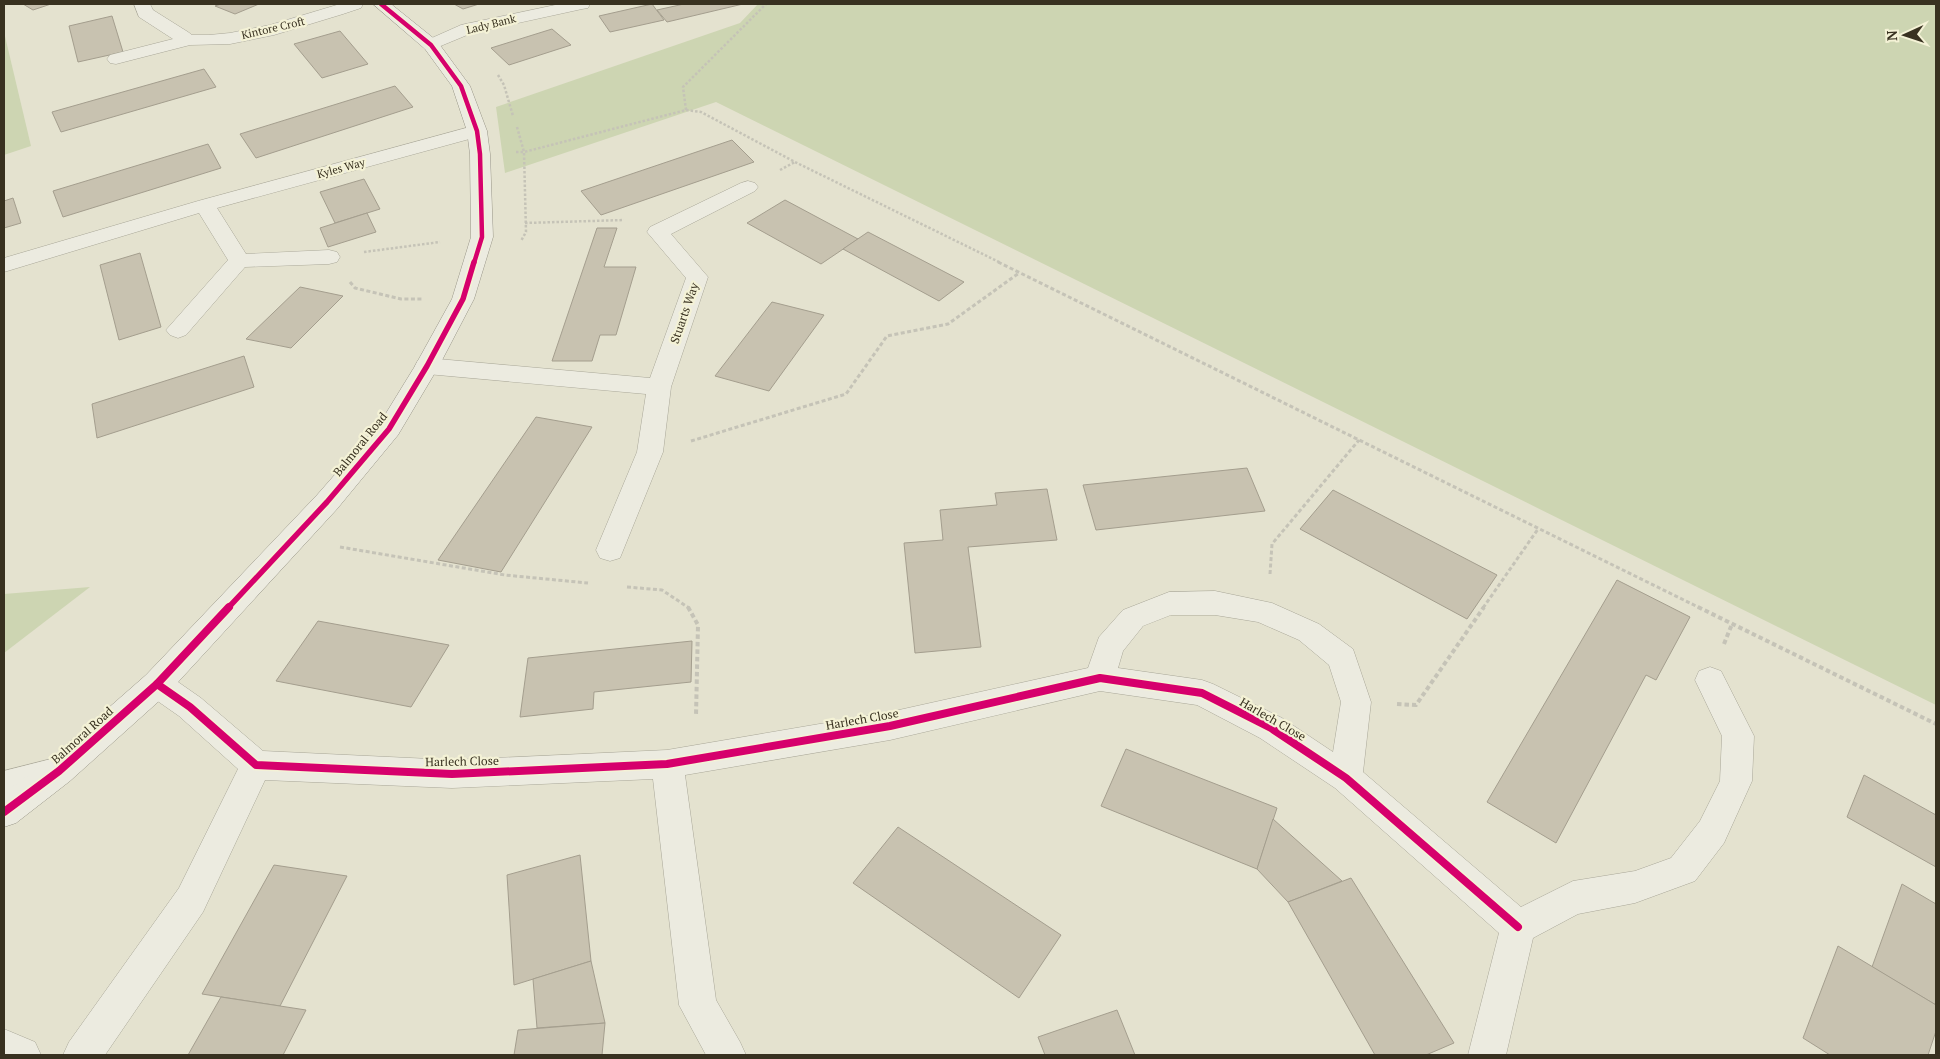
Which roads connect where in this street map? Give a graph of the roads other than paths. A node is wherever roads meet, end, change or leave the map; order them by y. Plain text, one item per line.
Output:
1 (142, 4) edge
2 (355, 4) edge
3 (381, 4) edge
4 (582, 4) edge
5 (189, 40) junction
6 (431, 45) junction
7 (116, 59) dead end
8 (478, 143) junction
9 (748, 187) dead end
10 (205, 205) junction
11 (329, 256) road end
12 (239, 261) junction
13 (4, 265) edge
14 (178, 330) dead end
15 (427, 366) junction
16 (659, 387) junction
17 (610, 550) road end
18 (1100, 678) junction
19 (1710, 680) dead end
20 (157, 684) junction
21 (680, 762) junction
22 (256, 765) junction
23 (60, 771) junction
24 (1346, 778) junction
25 (4, 786) edge
26 (4, 812) edge
27 (1518, 927) junction
28 (4, 1048) edge
29 (22, 1055) edge
30 (82, 1055) edge
31 (727, 1055) edge
32 (1487, 1055) edge

1 - 5 street
2 - 5 street, Kintore Croft
3 - 6 street, Balmoral Road
4 - 6 street, Lady Bank
5 - 7 street, Kintore Croft
6 - 8 street, Balmoral Road
8 - 10 street, Kyles Way
8 - 15 street, Balmoral Road
9 - 16 street, Stuarts Way
10 - 12 street
10 - 13 street, Kyles Way
11 - 12 street
12 - 14 street
15 - 16 street
15 - 20 street, Balmoral Road
16 - 17 street, Stuarts Way
18 - 21 street, Harlech Close
18 - 24 street, Harlech Close
18 - 24 street
19 - 27 street
20 - 22 street
20 - 23 street, Balmoral Road
21 - 22 street, Harlech Close
21 - 31 street
22 - 30 street
23 - 25 street
23 - 26 street, Balmoral Road
24 - 27 street, Harlech Close
27 - 32 street
28 - 29 street

